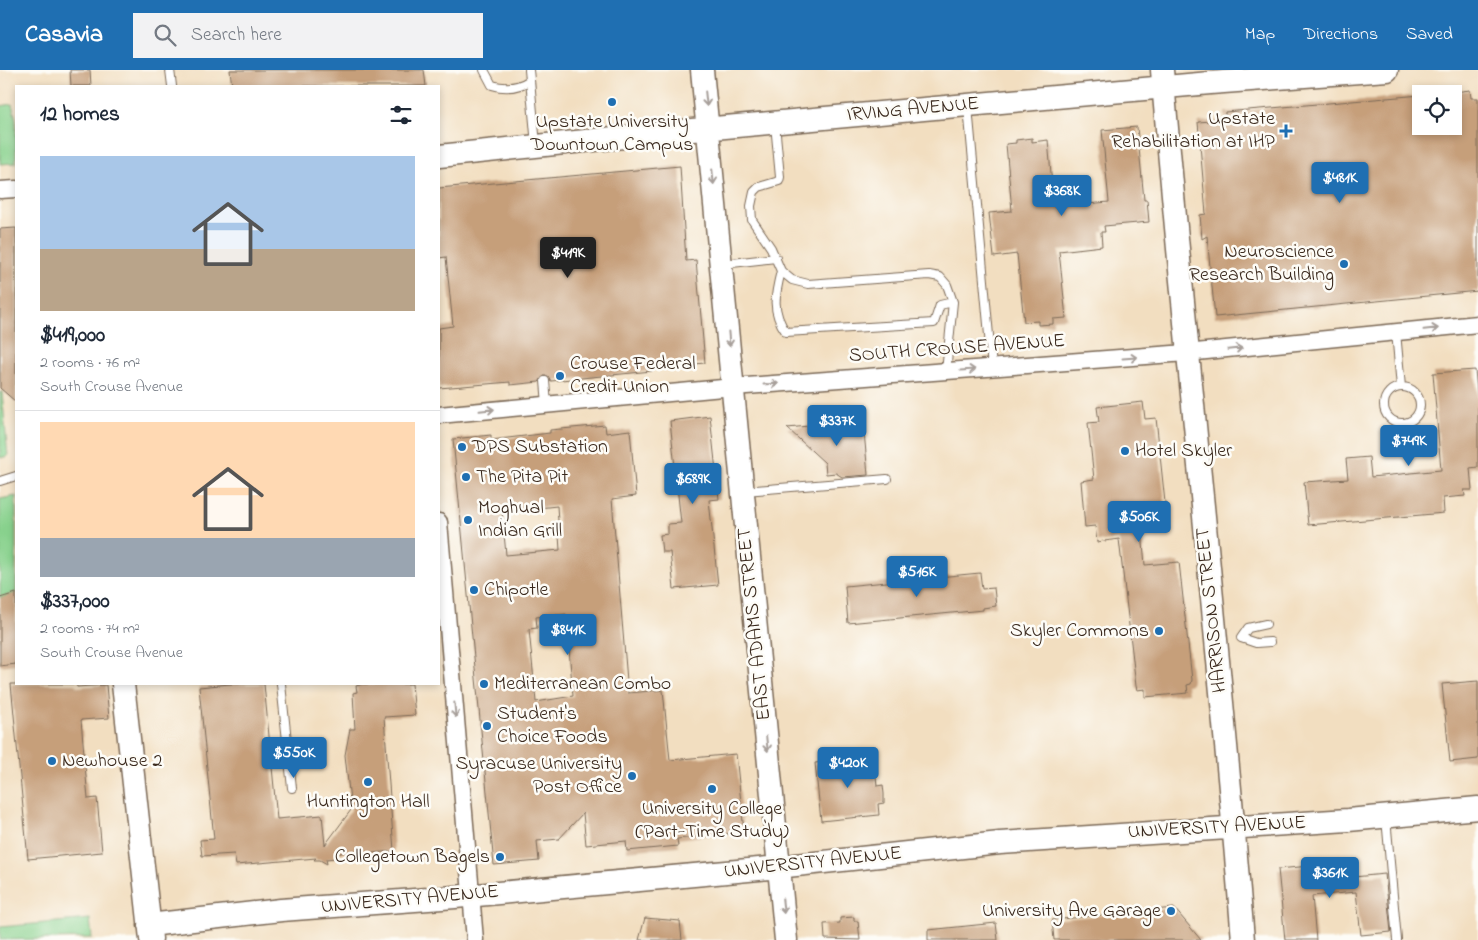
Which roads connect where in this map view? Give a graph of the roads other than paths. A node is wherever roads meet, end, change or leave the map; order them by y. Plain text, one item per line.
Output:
1 (170, 70) edge
2 (484, 70) edge
3 (529, 70) edge
4 (702, 70) edge
5 (1387, 70) edge
6 (1163, 79) edge
7 (530, 80) junction
8 (172, 85) edge
9 (968, 105) junction
10 (774, 123) junction
11 (709, 128) junction
12 (536, 146) junction
13 (440, 156) edge
14 (15, 189) edge
15 (0, 190) edge
16 (776, 258) junction
17 (722, 264) junction
18 (780, 271) junction
19 (953, 302) junction
20 (1478, 324) edge
21 (1396, 332) junction
22 (1186, 354) junction
23 (992, 368) junction
24 (946, 372) junction
25 (545, 382) dead end
26 (734, 387) junction
27 (1401, 387) junction
28 (548, 404) junction
29 (440, 415) edge
30 (15, 476) edge
31 (887, 479) dead end
32 (0, 481) edge
33 (743, 491) junction
34 (440, 534) edge
35 (1266, 624) dead end
36 (1270, 642) dead end
37 (123, 685) edge
38 (281, 685) edge
39 (292, 788) dead end
40 (1478, 808) edge
41 (1386, 816) junction
42 (1234, 826) junction
43 (779, 866) junction
44 (470, 896) junction
45 (150, 932) edge
46 (475, 940) edge
47 (786, 940) edge
48 (1243, 940) edge
49 (1397, 940) edge

1 - 8 lane
2 - 7 lane
3 - 7 lane
4 -> 11 street, EAST ADAMS STREET
5 - 6 street, IRVING AVENUE
6 - 9 street, IRVING AVENUE
6 - 22 street, HARRISON STREET
7 - 12 lane
9 - 10 street, IRVING AVENUE
9 - 23 lane
10 - 11 street, IRVING AVENUE
10 - 16 lane
11 - 12 street, IRVING AVENUE
11 -> 17 street, EAST ADAMS STREET
12 - 13 street, IRVING AVENUE
14 - 15 street
16 - 17 lane
16 - 18 lane
17 -> 26 street, EAST ADAMS STREET
18 - 19 lane
18 - 19 lane
19 - 24 lane
21 -> 20 street, SOUTH CROUSE AVENUE
22 -> 21 street, SOUTH CROUSE AVENUE
21 - 27 lane
23 -> 22 street, SOUTH CROUSE AVENUE
22 - 42 street, HARRISON STREET
24 -> 23 street, SOUTH CROUSE AVENUE
26 -> 24 street, SOUTH CROUSE AVENUE
25 - 28 lane
26 - 28 street, SOUTH CROUSE AVENUE
26 - 33 street, EAST ADAMS STREET
27 - 27 lane
29 -> 28 street, SOUTH CROUSE AVENUE
30 - 32 lane
31 - 33 lane
33 -> 43 street, EAST ADAMS STREET
34 -> 44 street
35 - 36 lane
37 - 45 street
38 - 39 lane
40 - 41 street, UNIVERSITY AVENUE
41 - 42 street, UNIVERSITY AVENUE
41 - 49 lane
42 - 43 street, UNIVERSITY AVENUE
42 - 48 street, HARRISON STREET
43 - 44 street, UNIVERSITY AVENUE
43 -> 47 street, EAST ADAMS STREET
44 - 45 street, UNIVERSITY AVENUE
44 - 46 street

